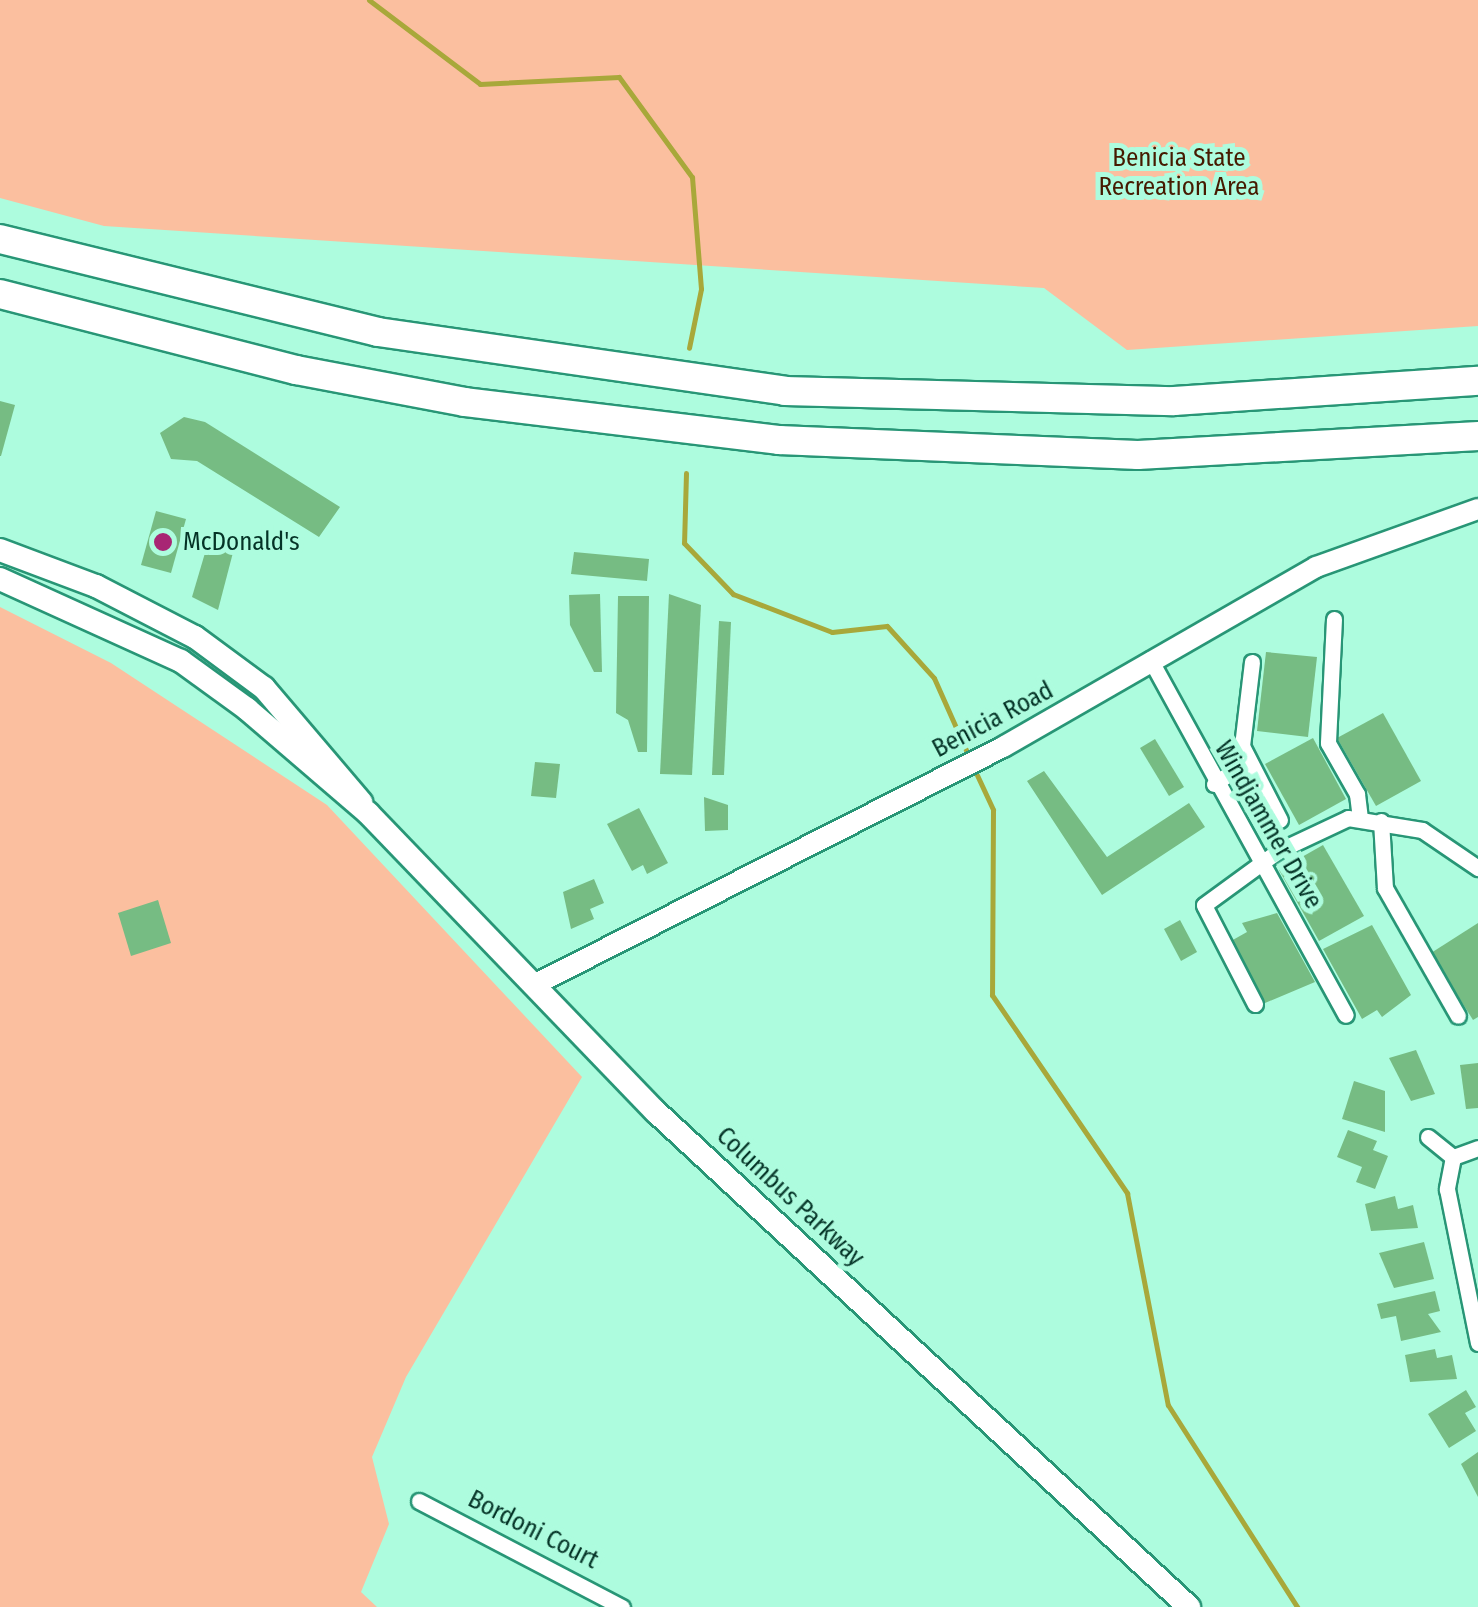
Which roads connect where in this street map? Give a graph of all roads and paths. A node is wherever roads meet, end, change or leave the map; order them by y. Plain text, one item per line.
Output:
1 (0, 238) edge
2 (0, 294) edge
3 (1478, 382) edge
4 (1478, 436) edge
5 (1478, 508) edge
6 (0, 550) edge
7 (0, 579) edge
8 (1334, 620) dead end
9 (1150, 659) junction
10 (1252, 662) dead end
11 (1247, 762) junction
12 (1214, 784) junction
13 (368, 814) junction
14 (1360, 819) junction
15 (1280, 820) dead end
16 (1382, 822) junction
17 (1262, 863) junction
18 (1478, 868) edge
19 (534, 985) junction
20 (1255, 1004) dead end
21 (1346, 1015) dead end
22 (1458, 1016) dead end
23 (1428, 1138) dead end
24 (1478, 1148) edge
25 (1453, 1157) junction
26 (1478, 1343) edge
27 (418, 1502) dead end
28 (622, 1607) edge
29 (1189, 1607) edge

1 - 3 highway
2 - 4 highway
5 - 9 main road, Benicia Road
6 - 13 main road, Columbus Parkway
7 - 13 main road, Columbus Parkway
8 - 14 street
9 - 12 street, Windjammer Drive
9 - 19 main road, Benicia Road
10 - 11 street
11 - 12 street
11 - 15 street
12 - 17 street, Windjammer Drive
13 - 19 main road, Columbus Parkway
14 - 16 street
14 - 17 street
16 - 18 street
16 - 22 street
17 - 20 street
17 - 21 street, Windjammer Drive
19 - 29 main road, Columbus Parkway
23 - 25 street
24 - 25 street
25 - 26 street
27 - 28 street, Bordoni Court

